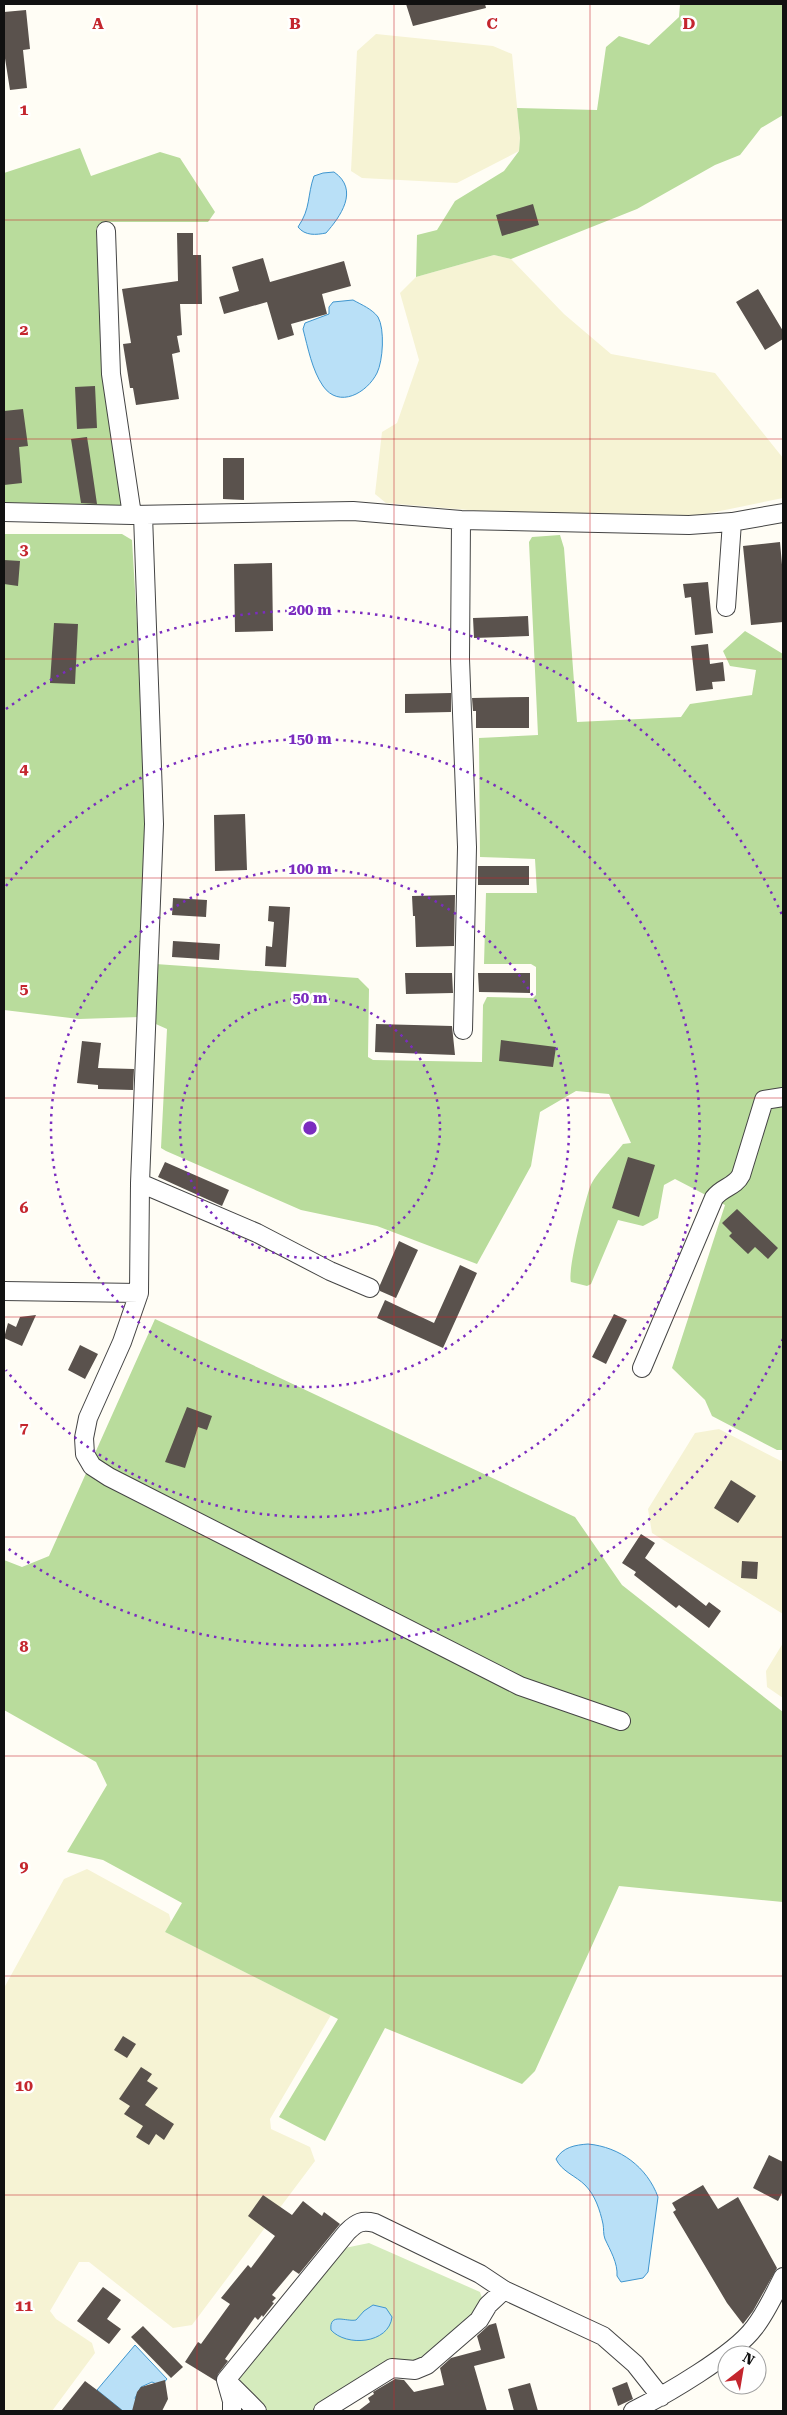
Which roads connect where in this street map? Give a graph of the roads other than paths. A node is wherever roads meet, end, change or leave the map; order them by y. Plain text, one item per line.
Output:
1 (106, 231) dead end
2 (4, 512) edge
3 (783, 513) edge
4 (138, 515) junction
5 (461, 520) junction
6 (732, 522) junction
7 (726, 607) dead end
8 (463, 1030) dead end
9 (783, 1097) edge
10 (140, 1183) junction
11 (370, 1288) dead end
12 (4, 1290) edge
13 (139, 1292) junction
14 (642, 1368) dead end
15 (621, 1721) dead end
16 (783, 2278) edge
17 (504, 2290) junction
18 (226, 2380) junction
19 (661, 2397) junction
20 (232, 2411) edge
21 (257, 2411) edge
22 (322, 2411) edge
23 (633, 2411) edge

1 - 4 street
2 - 4 street
3 - 6 street
4 - 5 street
4 - 10 street
5 - 6 street
5 - 8 street
6 - 7 street
9 - 14 street
10 - 11 street
10 - 13 street
12 - 13 street
13 - 15 street
16 - 19 street
17 - 18 street
17 - 19 street
17 - 22 street
18 - 20 street
18 - 21 street
19 - 23 street

